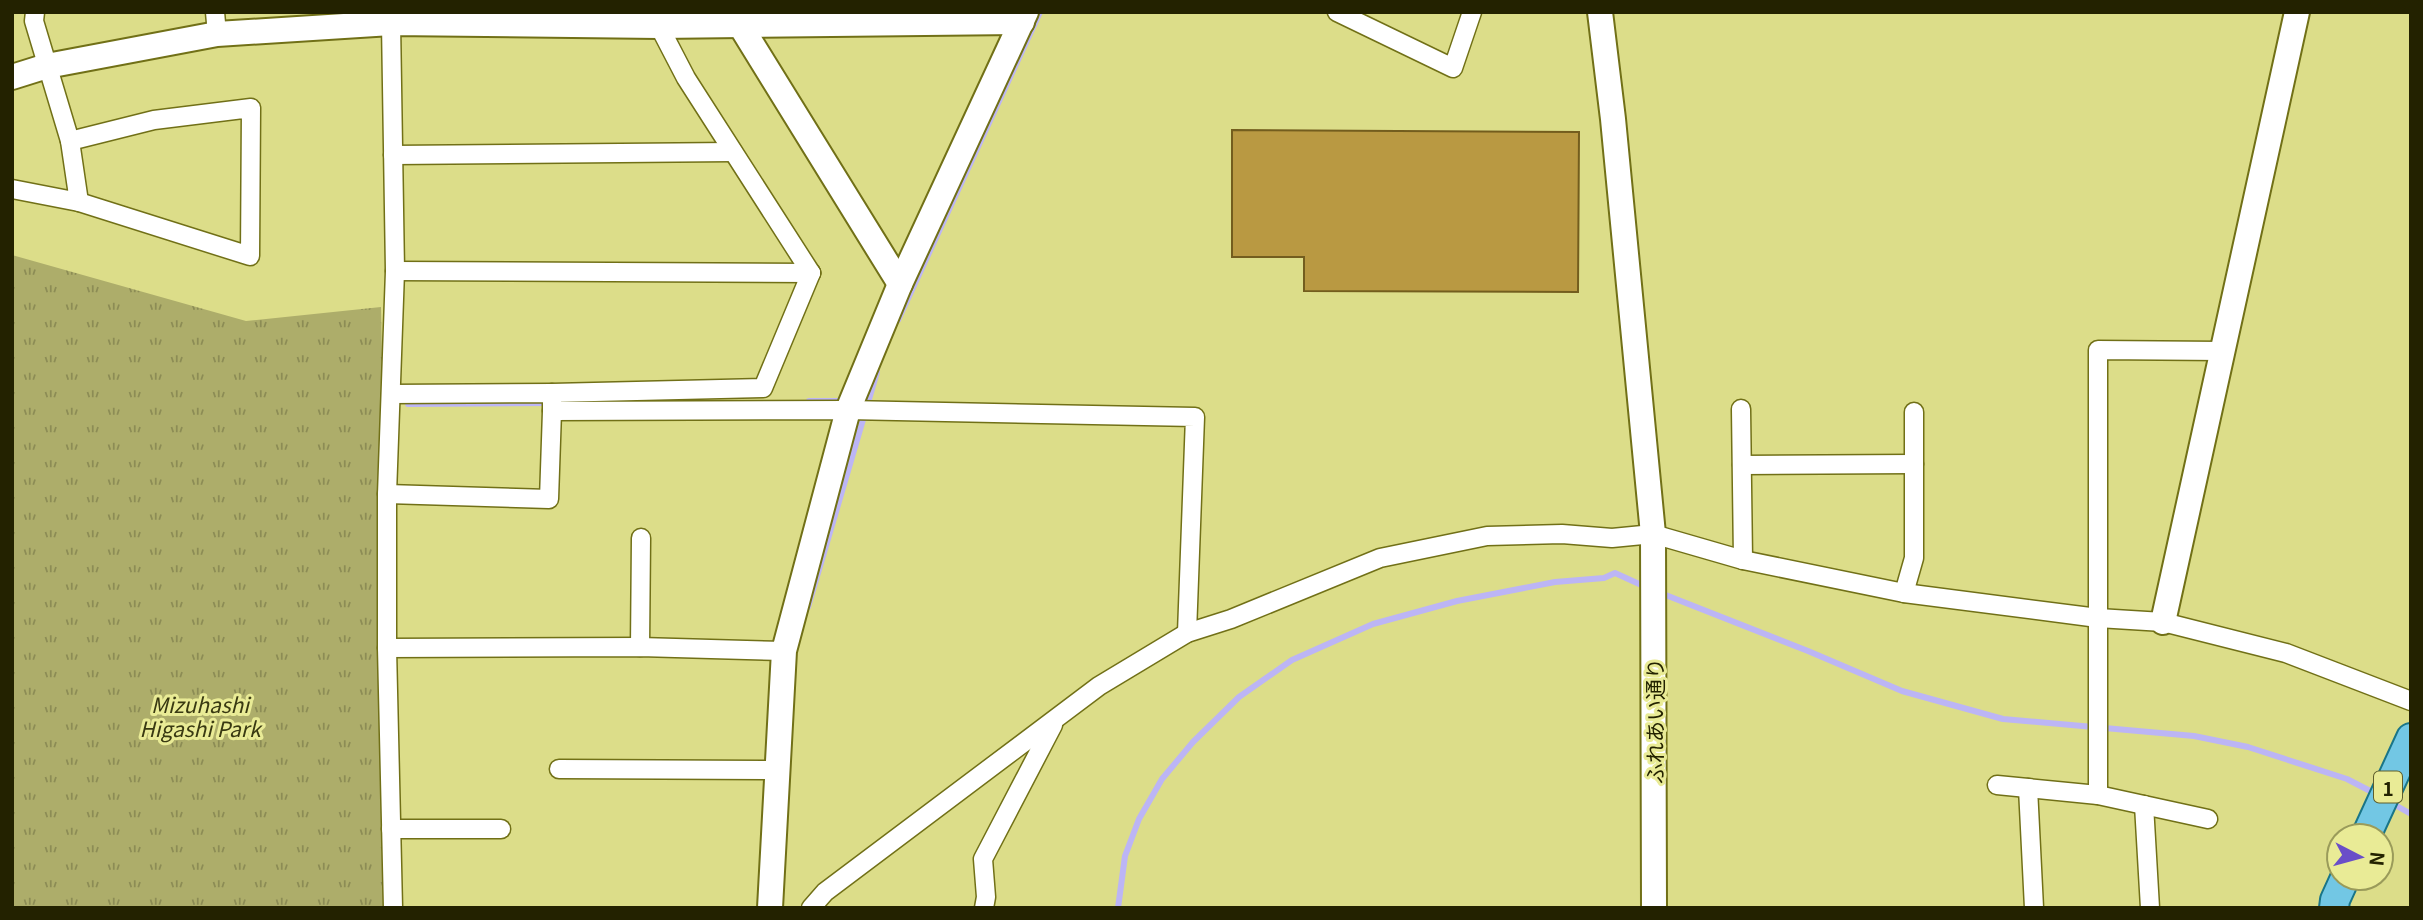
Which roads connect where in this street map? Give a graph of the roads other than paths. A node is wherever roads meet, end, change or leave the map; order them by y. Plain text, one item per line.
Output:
1 (36, 12) edge
2 (1337, 12) edge
3 (1472, 12) edge
4 (1600, 12) edge
5 (2297, 12) edge
6 (1024, 17) edge
7 (396, 18) edge
8 (731, 19) edge
9 (216, 23) edge
10 (659, 26) junction
11 (47, 66) junction
12 (12, 77) edge
13 (70, 141) junction
14 (733, 152) junction
15 (393, 155) junction
16 (12, 189) edge
17 (79, 202) junction
18 (395, 271) junction
19 (811, 273) junction
20 (900, 284) junction
21 (2222, 351) junction
22 (391, 394) junction
23 (552, 402) junction
24 (1741, 409) dead end
25 (848, 410) junction
26 (1914, 412) dead end
27 (1914, 464) junction
28 (1742, 466) junction
29 (387, 494) junction
30 (1653, 534) junction
31 (640, 538) dead end
32 (1743, 560) junction
33 (1904, 593) junction
34 (2098, 618) junction
35 (2163, 622) junction
36 (1187, 633) junction
37 (640, 647) junction
38 (387, 648) junction
39 (784, 651) junction
40 (2411, 701) edge
41 (1056, 719) junction
42 (2411, 738) edge
43 (559, 769) dead end
44 (777, 770) junction
45 (1997, 785) dead end
46 (2028, 788) junction
47 (2098, 795) junction
48 (2144, 805) junction
49 (2208, 819) dead end
50 (2372, 822) edge
51 (391, 829) junction
52 (501, 829) dead end
53 (393, 908) edge
54 (770, 908) edge
55 (811, 908) edge
56 (984, 908) edge
57 (1654, 908) edge
58 (2034, 908) edge
59 (2150, 908) edge

1 - 11 street
2 - 3 street
4 - 30 street, ふれあい通り
5 - 21 street
6 - 8 street
6 - 20 street
7 - 9 street
7 - 10 street
7 - 15 street
8 - 10 street
8 - 20 street
9 - 11 street
10 - 14 street
11 - 12 street
11 - 13 street
13 - 17 street
13 - 17 street
14 - 15 street
14 - 19 street
15 - 18 street
16 - 17 street
18 - 19 street
18 - 22 street
19 - 23 street
20 - 25 street
21 - 34 street
21 - 35 street
22 - 23 street
22 - 29 street
23 - 25 street
23 - 29 street
24 - 28 street
25 - 36 street
25 - 39 street
26 - 27 street
27 - 28 street
27 - 33 street
28 - 32 street
29 - 38 street
30 - 32 street
30 - 36 street
30 - 57 street, ふれあい通り
31 - 37 street
32 - 33 street
33 - 34 street
34 - 35 street
34 - 47 street
35 - 40 street
36 - 41 street
37 - 38 street
37 - 39 street
38 - 51 street
39 - 44 street
41 - 55 street
41 - 56 street
42 - 50 main road, 1
43 - 44 street
44 - 54 street
45 - 46 street
46 - 47 street
46 - 58 street
47 - 48 street
48 - 49 street
48 - 59 street
51 - 52 street
51 - 53 street

